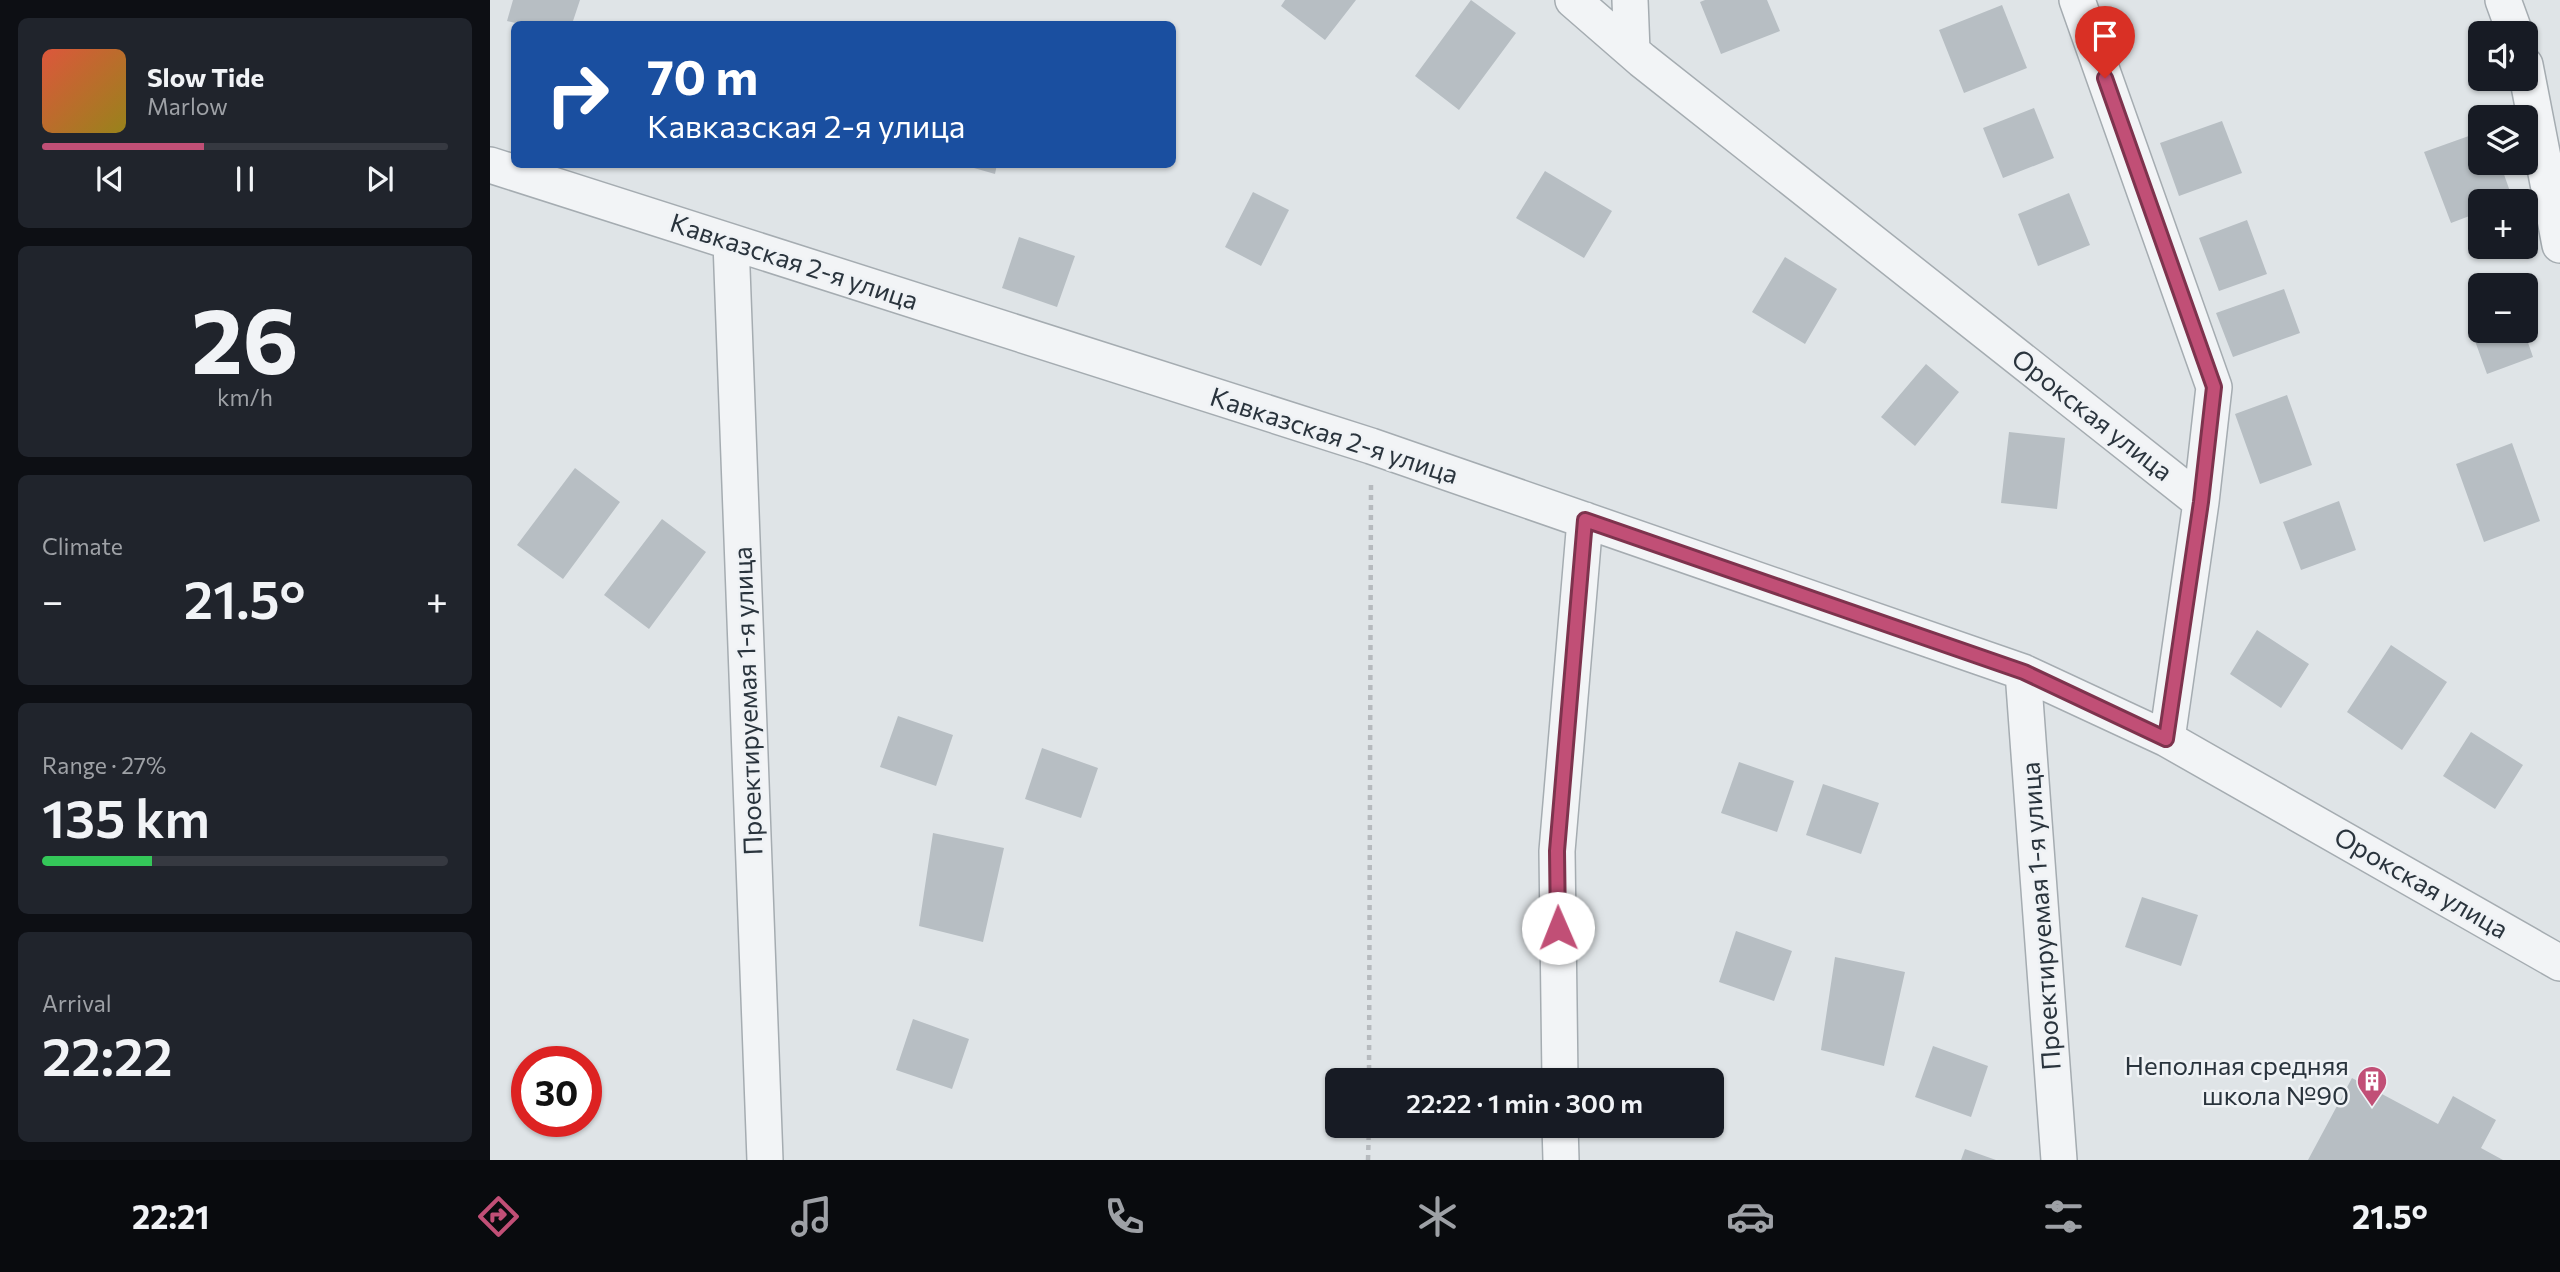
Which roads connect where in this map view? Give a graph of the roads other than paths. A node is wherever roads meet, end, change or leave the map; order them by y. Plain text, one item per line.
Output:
1 (1573, 0) edge
2 (1630, 0) edge
3 (2077, 0) edge
4 (2503, 0) edge
5 (2511, 21) edge
6 (1632, 51) junction
7 (2530, 91) edge
8 (490, 165) edge
9 (731, 242) junction
10 (2560, 244) edge
11 (2201, 502) junction
12 (1585, 520) junction
13 (2024, 672) junction
14 (2166, 739) junction
15 (2560, 962) edge
16 (1560, 1068) edge
17 (1560, 1138) edge
18 (765, 1160) edge
19 (1561, 1160) edge
20 (2059, 1160) edge

1 - 6 street, Орокская улица
2 - 6 street
3 - 11 street
4 - 5 street
6 - 11 street, Орокская улица
7 - 10 street
8 - 9 street, Кавказская 2-я улица
9 - 12 street, Кавказская 2-я улица
9 - 18 street, Проектируемая 1-я улица
11 - 14 street
12 - 13 street, Кавказская 2-я улица
12 - 16 street
13 - 14 street, Кавказская 2-я улица
13 - 20 street, Проектируемая 1-я улица
14 - 15 street, Орокская улица
17 - 19 street

